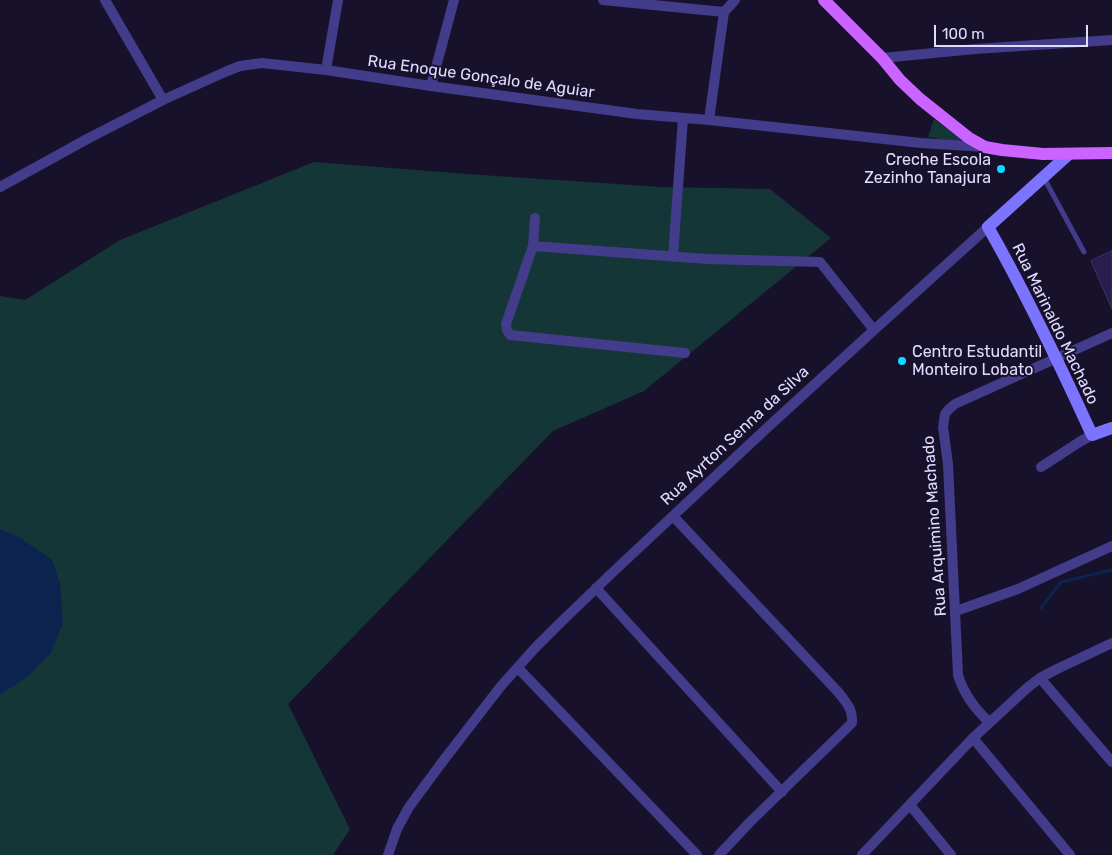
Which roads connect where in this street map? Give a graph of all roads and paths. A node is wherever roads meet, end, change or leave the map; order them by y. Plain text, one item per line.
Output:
1 (105, 0) edge
2 (338, 0) edge
3 (454, 0) edge
4 (603, 0) edge
5 (735, 0) edge
6 (827, 1) edge
7 (670, 3) edge
8 (724, 12) junction
9 (1112, 40) edge
10 (882, 58) junction
11 (326, 70) junction
12 (431, 86) junction
13 (163, 100) junction
14 (683, 118) junction
15 (709, 120) junction
16 (985, 147) junction
17 (1112, 153) edge
18 (1069, 154) junction
19 (1044, 177) junction
20 (0, 187) edge
21 (535, 218) dead end
22 (988, 227) junction
23 (533, 246) junction
24 (1084, 252) dead end
25 (673, 257) junction
26 (874, 330) junction
27 (1112, 333) edge
28 (686, 352) dead end
29 (1056, 359) junction
30 (1112, 428) edge
31 (1092, 435) junction
32 (1041, 468) dead end
33 (673, 516) junction
34 (1112, 546) edge
35 (596, 588) junction
36 (956, 612) junction
37 (1112, 644) edge
38 (518, 668) junction
39 (1040, 678) junction
40 (989, 722) junction
41 (973, 738) junction
42 (1112, 762) edge
43 (782, 792) junction
44 (910, 805) junction
45 (388, 855) edge
46 (697, 855) edge
47 (719, 855) edge
48 (862, 855) edge
49 (951, 855) edge
50 (1070, 855) edge

1 - 13 street
2 - 11 street
3 - 12 street
4 - 7 street
5 - 8 street
6 - 10 main road
7 - 8 street
8 - 15 street
9 - 10 street
10 - 16 main road
11 - 12 street, Rua Enoque Gonçalo de Aguiar
11 - 13 street, Rua Enoque Gonçalo de Aguiar
12 - 14 street, Rua Enoque Gonçalo de Aguiar
13 - 20 street, Rua Enoque Gonçalo de Aguiar
14 - 15 street, Rua Enoque Gonçalo de Aguiar
14 - 25 street
15 - 16 street, Rua Enoque Gonçalo de Aguiar
16 - 18 main road
17 - 18 main road
18 - 19 street, Rua Ayrton Senna da Silva
19 - 22 street, Rua Ayrton Senna da Silva
19 - 24 lane
21 - 23 street
22 - 26 street, Rua Ayrton Senna da Silva
22 - 29 street, Rua Marinaldo Machado
23 - 25 street
23 - 28 street
25 - 26 street
26 - 33 street, Rua Ayrton Senna da Silva
27 - 29 street, Rua Arquimino Machado
29 - 31 street, Rua Marinaldo Machado
29 - 36 street, Rua Arquimino Machado
30 - 31 street
31 - 32 street
33 - 35 street, Rua Ayrton Senna da Silva
33 - 43 street
34 - 36 street
35 - 38 street, Rua Ayrton Senna da Silva
35 - 43 street
36 - 40 street, Rua Arquimino Machado
37 - 39 street
38 - 45 street, Rua Ayrton Senna da Silva
38 - 46 street
39 - 40 street
39 - 42 street
40 - 41 street
41 - 44 street
41 - 50 street
43 - 47 street
44 - 48 street
44 - 49 street

